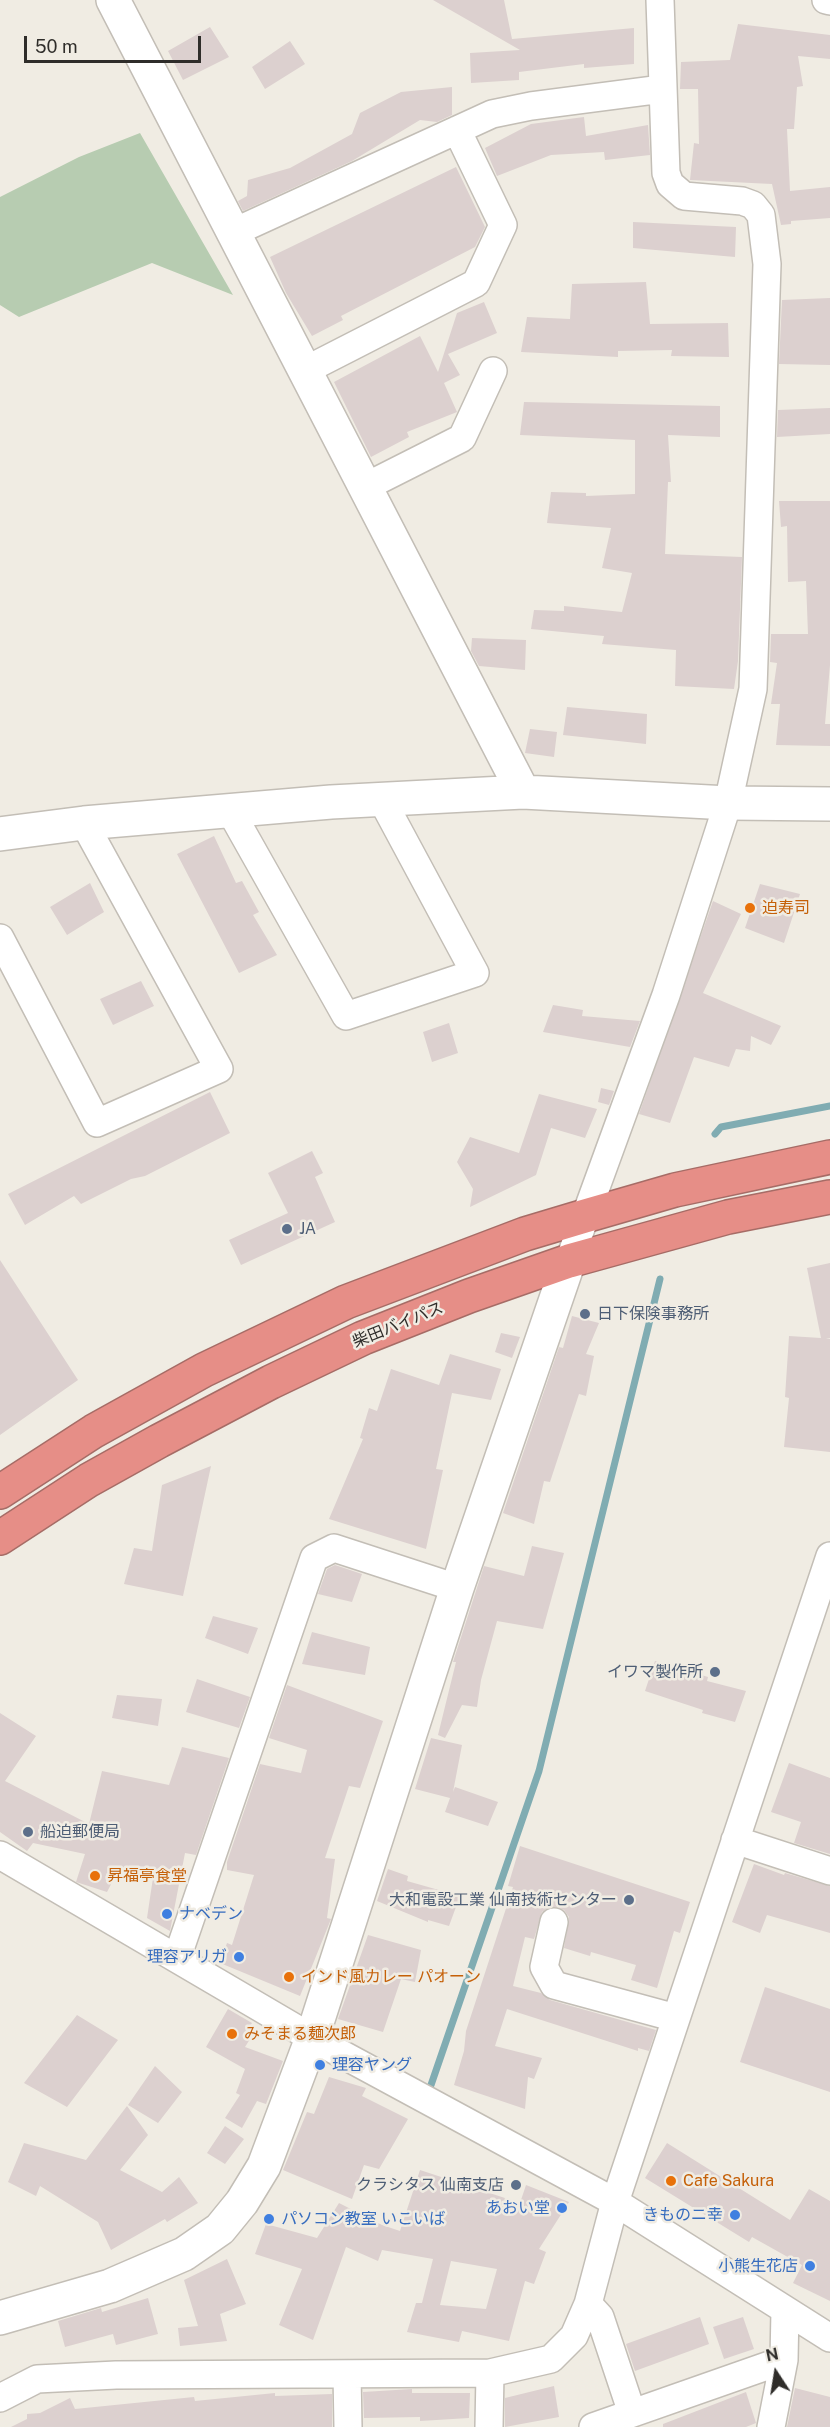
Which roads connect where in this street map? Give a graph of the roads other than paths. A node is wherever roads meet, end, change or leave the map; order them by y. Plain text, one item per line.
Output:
1 (113, 0) edge
2 (660, 0) edge
3 (662, 89) junction
4 (457, 130) junction
5 (232, 233) junction
6 (304, 371) junction
7 (493, 371) dead end
8 (365, 488) junction
9 (523, 792) junction
10 (382, 800) junction
11 (728, 804) junction
12 (830, 804) edge
13 (231, 812) junction
14 (84, 823) junction
15 (0, 834) edge
16 (0, 938) edge
17 (830, 1157) edge
18 (830, 1197) edge
19 (585, 1216) junction
20 (569, 1261) junction
21 (0, 1492) edge
22 (0, 1538) edge
23 (830, 1556) edge
24 (457, 1588) junction
25 (735, 1840) junction
26 (0, 1855) edge
27 (830, 1871) edge
28 (555, 1922) dead end
29 (177, 1958) junction
30 (676, 2018) junction
31 (312, 2038) junction
32 (615, 2202) junction
33 (588, 2304) junction
34 (785, 2310) junction
35 (0, 2318) edge
36 (830, 2338) edge
37 (784, 2360) junction
38 (490, 2373) junction
39 (347, 2374) junction
40 (0, 2398) edge
41 (610, 2422) edge
42 (348, 2427) edge
43 (489, 2427) edge
44 (771, 2427) edge

1 - 5 street
2 - 3 street
3 - 4 street
3 - 11 street
4 - 5 street
4 - 6 street
5 - 6 street
6 - 8 street
7 - 8 street
8 - 9 street
9 - 10 street
9 - 11 street
10 - 13 street
10 - 13 street
11 - 12 street
11 - 19 street
13 - 14 street
14 - 15 street
14 - 16 street
17 - 19 highway
18 - 20 highway, 柴田バイパス
19 - 20 street
19 - 21 highway
20 - 22 highway, 柴田バイパス
20 - 24 street
23 - 25 street
24 - 29 street
24 - 31 street
25 - 27 street
25 - 30 street
26 - 29 street
28 - 30 street
29 - 31 street
30 - 32 street
31 - 32 street
31 - 35 street
32 - 33 street
32 - 34 street
33 - 38 street
33 - 41 street
34 - 36 street
34 - 37 street
37 - 41 street
37 - 44 street
38 - 39 street
38 - 43 street
39 - 40 street
39 - 42 street

